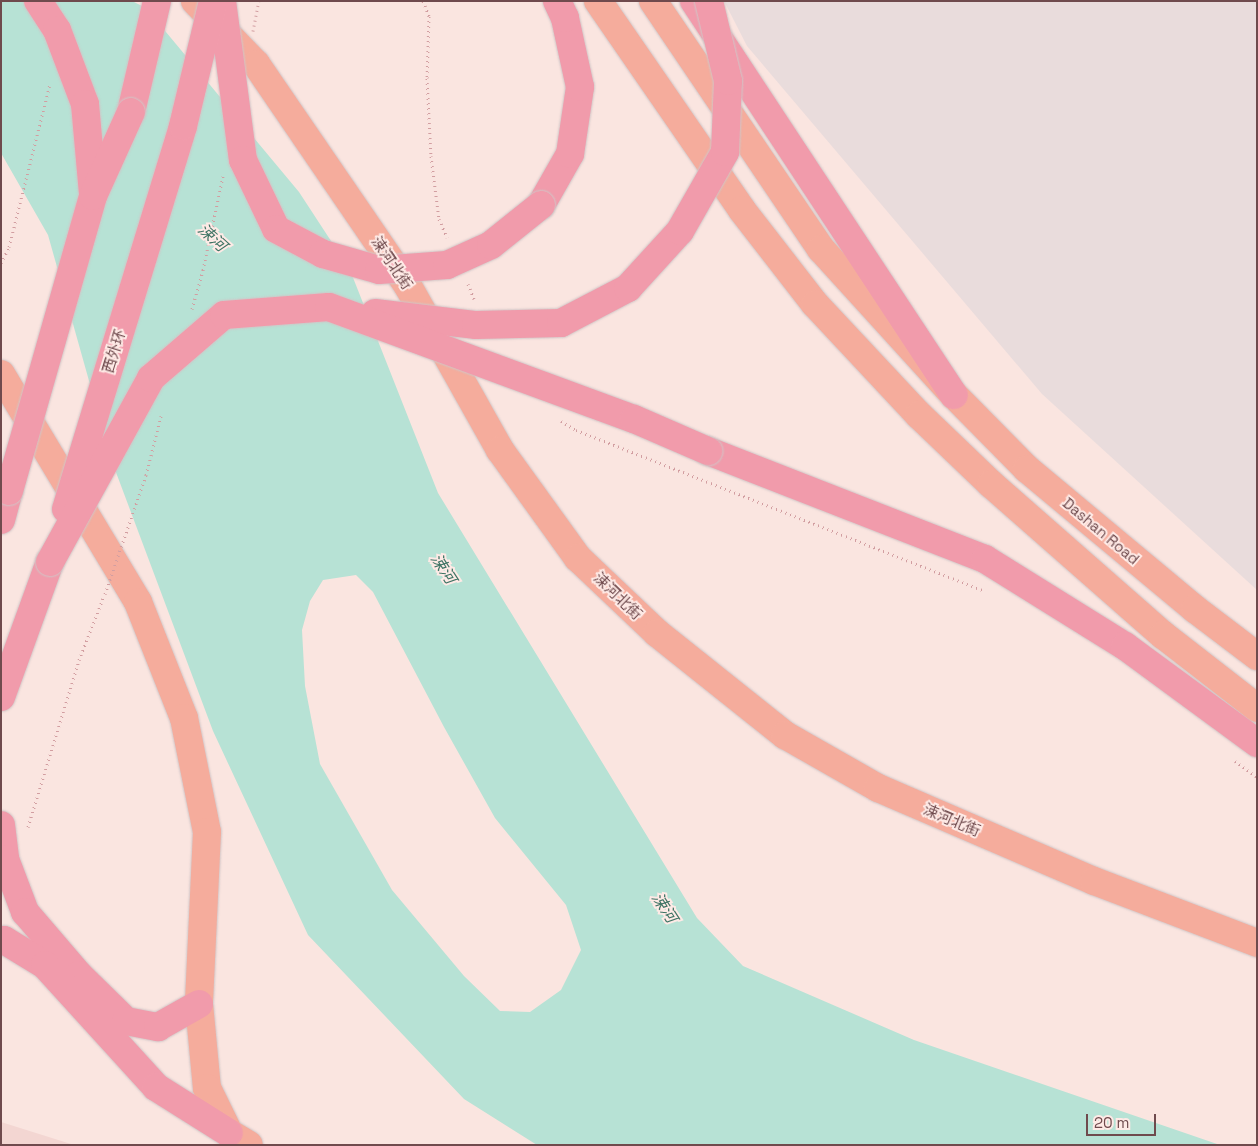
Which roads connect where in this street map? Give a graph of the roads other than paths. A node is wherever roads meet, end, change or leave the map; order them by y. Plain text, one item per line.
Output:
1 (38, 1) edge
2 (156, 1) edge
3 (195, 1) edge
4 (213, 1) edge
5 (222, 1) edge
6 (557, 1) edge
7 (598, 1) edge
8 (653, 1) edge
9 (694, 1) edge
10 (709, 1) edge
11 (93, 196) junction
12 (329, 307) junction
13 (52, 347) junction
14 (1, 374) edge
15 (954, 395) junction
16 (1, 460) edge
17 (1, 520) edge
18 (50, 562) junction
19 (1257, 656) edge
20 (1, 697) edge
21 (1257, 708) edge
22 (1257, 743) edge
23 (14, 828) edge
24 (1, 941) edge
25 (1257, 943) edge
26 (199, 1004) junction
27 (239, 1139) edge

1 - 11 highway, bridge
2 - 11 highway, bridge
3 - 25 main road, 涑河北街
4 - 18 highway, 西外环, bridge
5 - 6 highway, bridge
7 - 21 main road
8 - 15 main road, Dashan Road
9 - 15 highway
10 - 12 highway, bridge
11 - 13 highway, bridge
12 - 18 highway, bridge
12 - 22 highway, bridge
13 - 16 highway, bridge
13 - 17 highway, bridge
14 - 26 main road
15 - 19 main road, Dashan Road
18 - 20 highway, 西外环
23 - 26 highway
24 - 27 highway
26 - 27 main road

